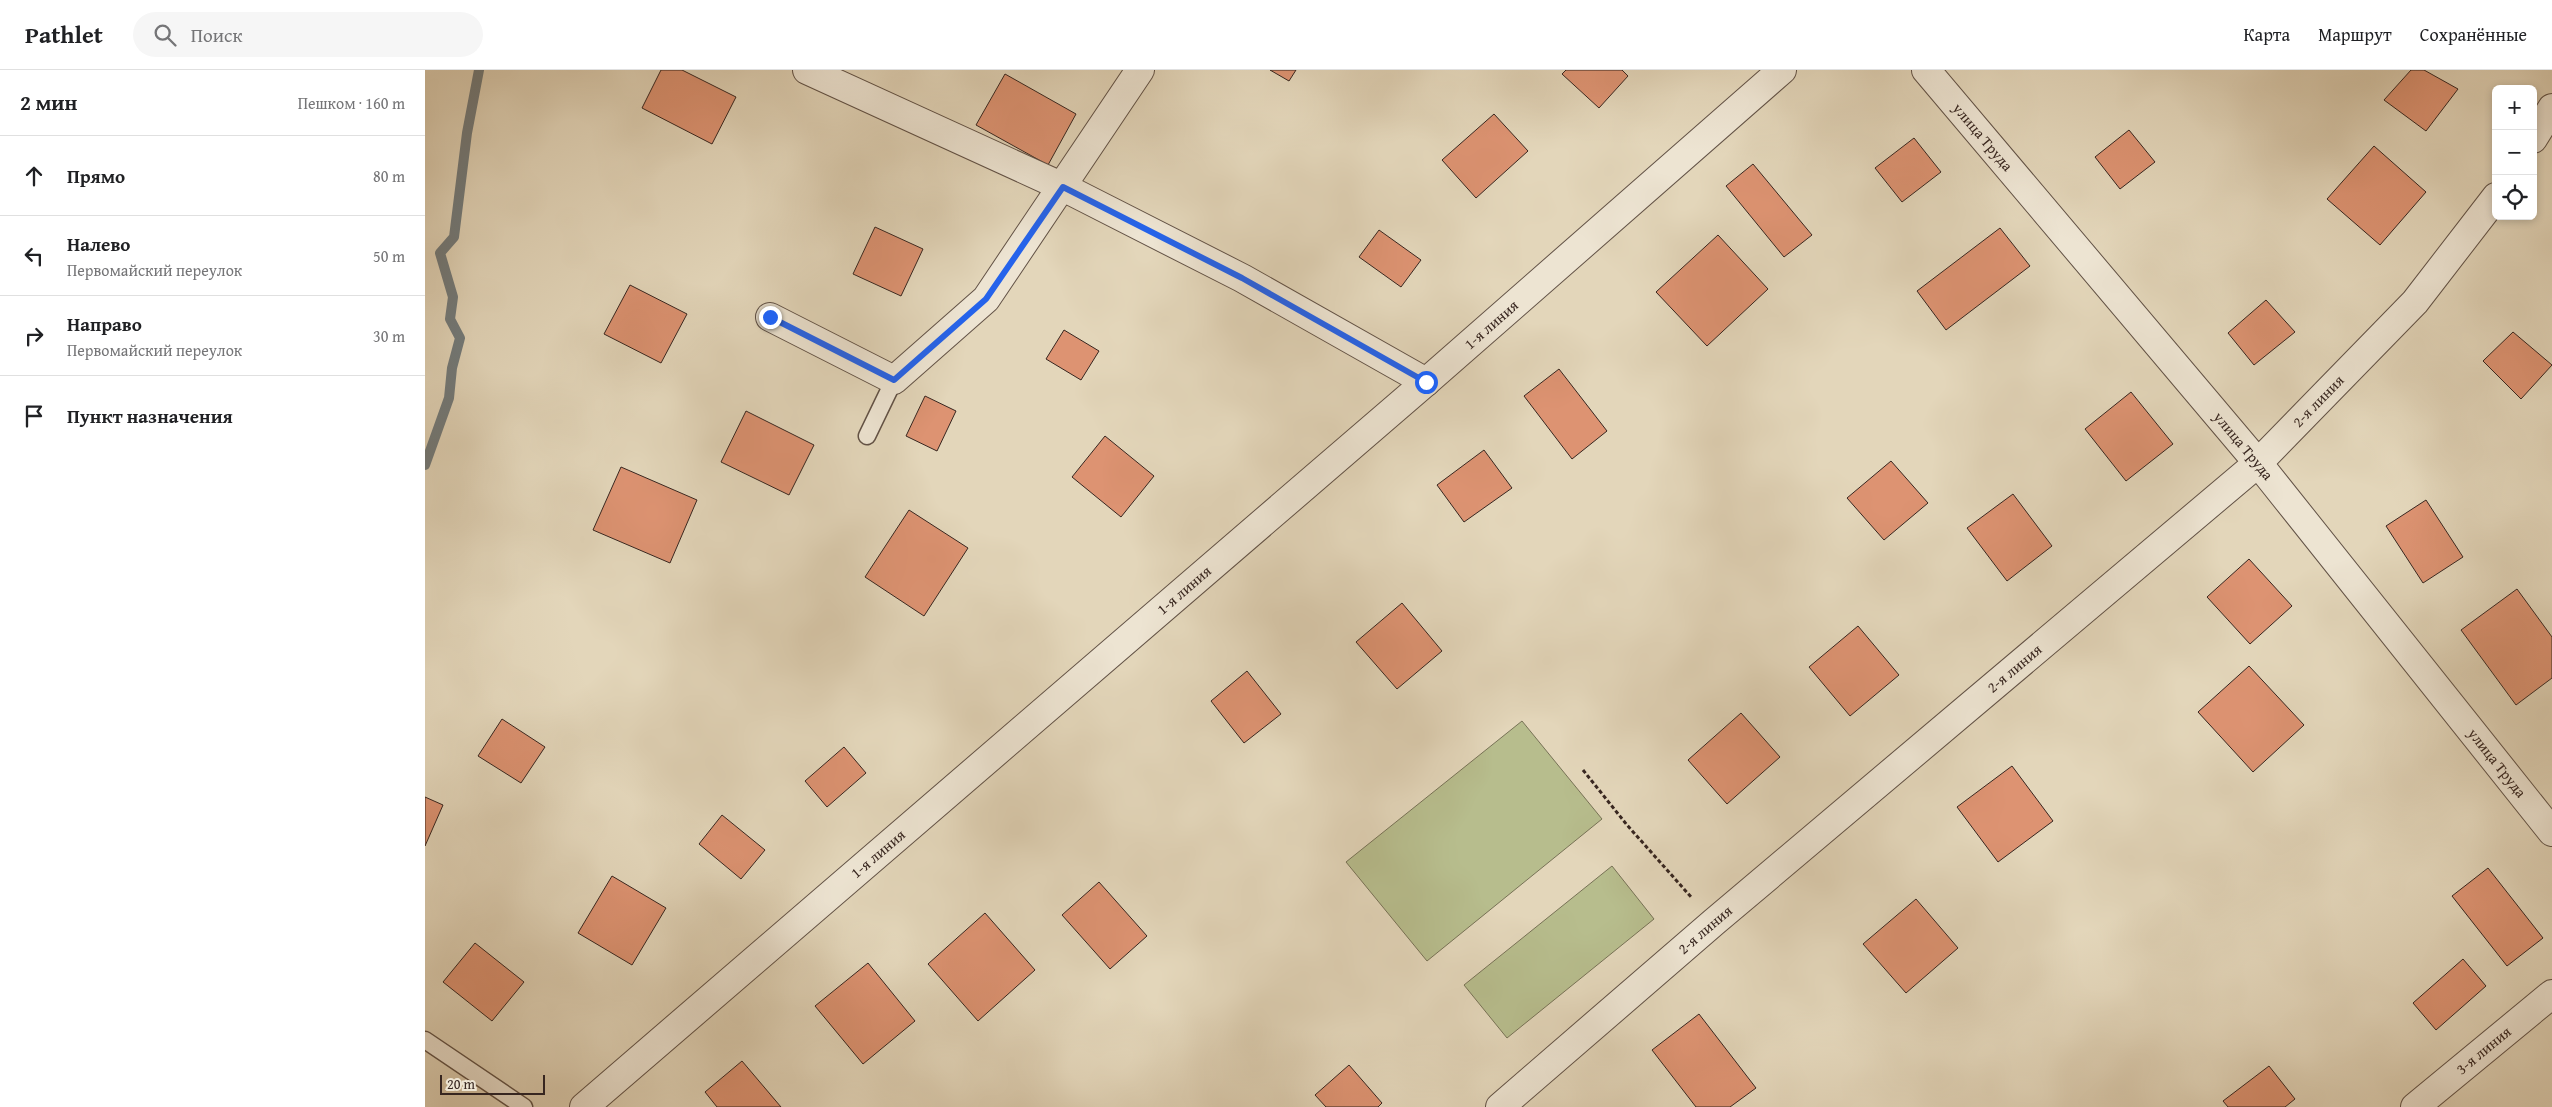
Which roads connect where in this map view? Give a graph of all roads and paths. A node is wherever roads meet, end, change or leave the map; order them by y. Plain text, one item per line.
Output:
1 (807, 70) edge
2 (1140, 70) edge
3 (1783, 70) edge
4 (1926, 70) edge
5 (2552, 108) edge
6 (2537, 132) edge
7 (1063, 187) junction
8 (2492, 202) edge
9 (770, 317) dead end
10 (894, 380) junction
11 (1426, 382) junction
12 (867, 436) dead end
13 (2258, 463) junction
14 (1583, 770) dead end
15 (2552, 832) edge
16 (1714, 922) junction
17 (2552, 994) edge
18 (425, 1040) edge
19 (524, 1107) edge
20 (584, 1107) edge
21 (1500, 1107) edge
22 (2415, 1107) edge

1 - 7 street
2 - 7 street
3 - 11 street, 1-я линия
4 - 13 street, улица Труда
5 - 6 street
7 - 10 street
7 - 11 street
8 - 13 street, 2-я линия
9 - 10 street
10 - 12 lane
11 - 20 street, 1-я линия
13 - 15 street, улица Труда
13 - 16 street, 2-я линия
14 - 16 path
16 - 21 street, 2-я линия
17 - 22 street, 3-я линия
18 - 19 lane

